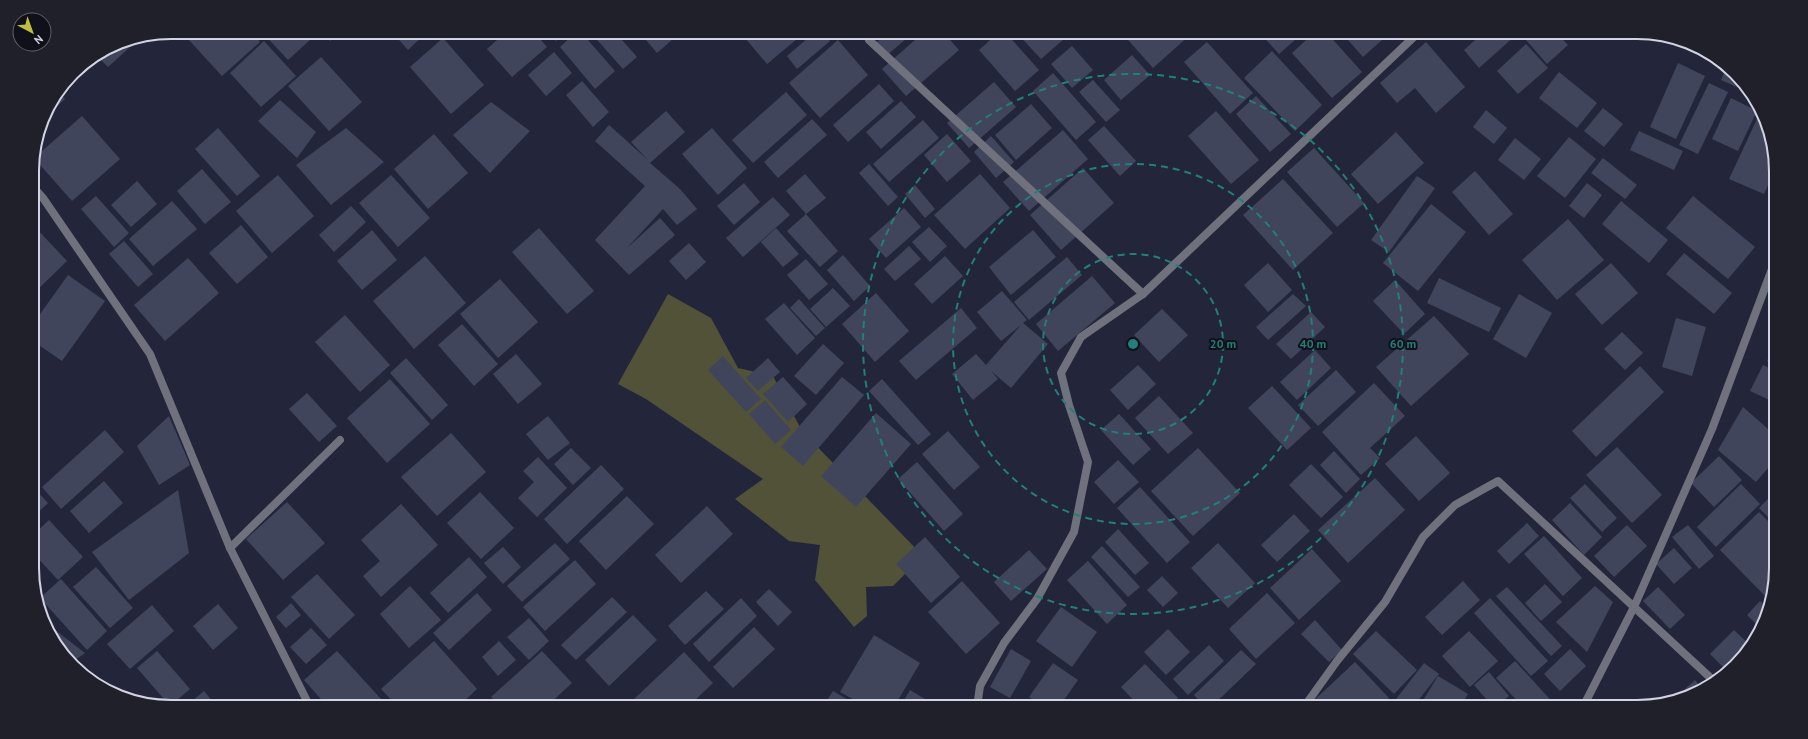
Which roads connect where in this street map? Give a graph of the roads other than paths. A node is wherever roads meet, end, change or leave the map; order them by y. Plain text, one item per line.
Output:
1 (1413, 39) edge
2 (869, 40) dead end
3 (39, 194) edge
4 (1769, 277) edge
5 (1143, 294) junction
6 (340, 440) dead end
7 (230, 548) junction
8 (1634, 607) junction
9 (1710, 677) edge
10 (306, 700) edge
11 (978, 700) edge
12 (1309, 700) edge
13 (1587, 700) edge

1 - 5 street
2 - 5 street
3 - 7 street
4 - 8 street
5 - 11 street
6 - 7 street
7 - 10 street
8 - 9 street
8 - 12 street
8 - 13 street

